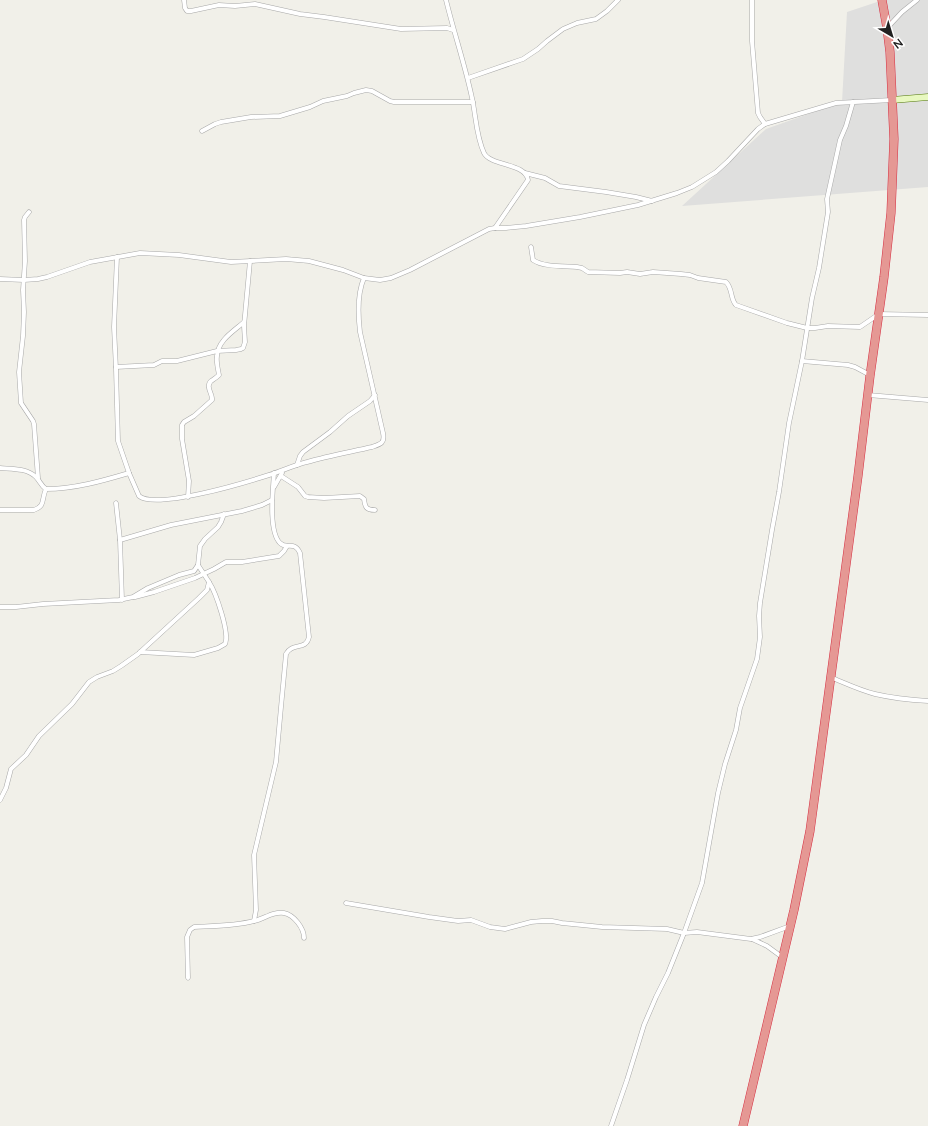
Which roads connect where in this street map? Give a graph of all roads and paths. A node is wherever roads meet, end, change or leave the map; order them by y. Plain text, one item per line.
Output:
1 (184, 0) edge
2 (244, 0) edge
3 (446, 0) edge
4 (618, 0) edge
5 (752, 0) edge
6 (882, 0) edge
7 (917, 0) edge
8 (249, 4) junction
9 (887, 28) junction
10 (453, 30) junction
11 (468, 78) junction
12 (928, 97) edge
13 (892, 100) junction
14 (473, 102) junction
15 (852, 102) junction
16 (765, 124) junction
17 (202, 131) dead end
18 (525, 173) junction
19 (652, 201) junction
20 (29, 212) dead end
21 (495, 228) junction
22 (531, 247) dead end
23 (117, 257) junction
24 (250, 261) junction
25 (364, 278) junction
26 (0, 279) edge
27 (24, 280) junction
28 (879, 314) junction
29 (928, 315) edge
30 (244, 322) junction
31 (807, 328) junction
32 (217, 350) junction
33 (802, 361) junction
34 (116, 367) junction
35 (870, 376) junction
36 (375, 395) junction
37 (868, 395) junction
38 (928, 400) edge
39 (297, 465) junction
40 (0, 468) edge
41 (284, 470) junction
42 (129, 473) junction
43 (274, 473) junction
44 (281, 476) junction
45 (38, 478) junction
46 (273, 488) junction
47 (46, 489) junction
48 (188, 497) junction
49 (272, 500) junction
50 (116, 503) dead end
51 (0, 510) edge
52 (375, 510) dead end
53 (224, 514) junction
54 (120, 540) junction
55 (287, 546) junction
56 (198, 565) junction
57 (204, 573) junction
58 (209, 582) junction
59 (133, 597) junction
60 (122, 600) junction
61 (0, 607) edge
62 (140, 652) junction
63 (830, 677) junction
64 (928, 701) edge
65 (0, 800) edge
66 (346, 903) dead end
67 (254, 921) junction
68 (790, 926) junction
69 (684, 933) junction
70 (304, 938) dead end
71 (751, 938) junction
72 (783, 957) junction
73 (188, 978) dead end
74 (611, 1126) edge
75 (743, 1126) edge

1 - 8 street
2 - 8 street
3 - 10 street
4 - 11 street
5 - 16 street
6 - 9 highway
7 - 9 street
8 - 10 street
9 - 13 highway
10 - 11 street
11 - 14 street
12 - 13 street
13 - 15 street
13 - 28 highway
14 - 17 street
14 - 18 street
15 - 16 street
15 - 31 street
16 - 19 street
18 - 19 street
18 - 21 street
19 - 21 street
20 - 27 street
21 - 25 street
22 - 31 street
23 - 24 street
23 - 27 street
23 - 34 street
24 - 25 street
24 - 30 street
25 - 36 street
26 - 27 street
27 - 45 street
28 - 29 street
28 - 31 street
28 - 35 highway
30 - 32 street
30 - 32 street
31 - 33 street
32 - 34 street
32 - 48 street
33 - 35 street
33 - 69 street
34 - 42 street
35 - 37 highway
36 - 39 street
36 - 39 street
37 - 38 street
37 - 63 highway
39 - 41 street
40 - 45 street
41 - 43 street
41 - 44 street
42 - 47 street
42 - 48 street
43 - 46 street
43 - 48 street
44 - 46 street
44 - 52 street
45 - 47 street
46 - 49 street
47 - 51 street
49 - 53 street
49 - 55 street
50 - 54 street
53 - 54 street
53 - 56 street
54 - 60 street
55 - 57 street
55 - 67 street
56 - 57 street
56 - 59 street
57 - 58 street
57 - 59 street
58 - 62 street
58 - 62 street
59 - 60 street
60 - 61 street
62 - 65 street
63 - 64 street
63 - 68 highway
66 - 69 street
67 - 70 street
67 - 73 street
68 - 71 street
68 - 72 highway
69 - 71 street
69 - 74 street
71 - 72 street
72 - 75 highway

